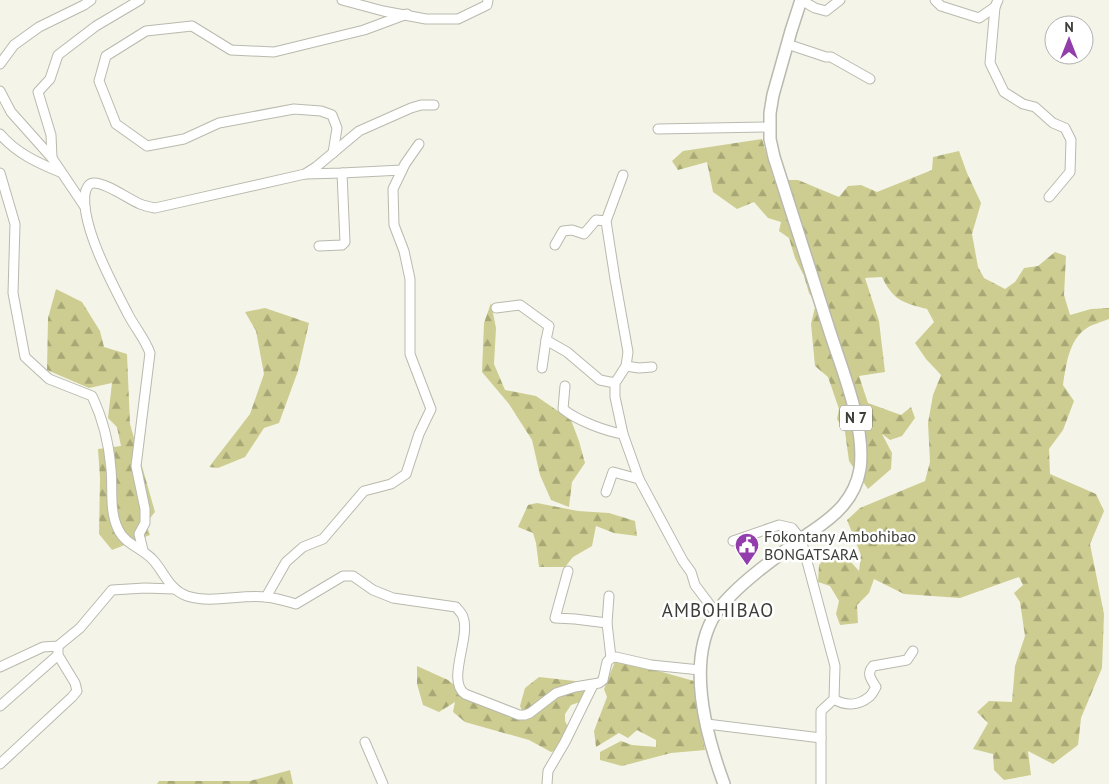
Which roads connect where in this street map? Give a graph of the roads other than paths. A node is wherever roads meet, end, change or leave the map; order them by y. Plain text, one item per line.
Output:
1 (91, 0) edge
2 (140, 0) edge
3 (342, 0) edge
4 (488, 0) edge
5 (801, 0) edge
6 (840, 0) edge
7 (935, 0) edge
8 (996, 3) edge
9 (407, 14) junction
10 (787, 44) junction
11 (0, 64) edge
12 (870, 79) dead end
13 (0, 91) edge
14 (434, 106) dead end
15 (769, 127) junction
16 (658, 129) dead end
17 (0, 134) edge
18 (419, 144) dead end
19 (333, 153) junction
20 (52, 158) junction
21 (402, 170) junction
22 (61, 172) junction
23 (0, 173) edge
24 (342, 173) junction
25 (305, 174) junction
26 (623, 175) dead end
27 (1049, 197) dead end
28 (86, 208) junction
29 (606, 221) junction
30 (554, 245) dead end
31 (319, 246) dead end
32 (496, 308) dead end
33 (546, 340) junction
34 (626, 366) junction
35 (652, 367) dead end
36 (542, 368) dead end
37 (615, 384) junction
38 (565, 386) dead end
39 (623, 434) junction
40 (639, 479) junction
41 (606, 492) dead end
42 (733, 540) dead end
43 (801, 540) junction
44 (143, 550) junction
45 (568, 571) dead end
46 (174, 589) junction
47 (608, 596) dead end
48 (266, 597) junction
49 (716, 613) junction
50 (607, 623) junction
51 (58, 651) junction
52 (914, 651) dead end
53 (611, 658) junction
54 (0, 667) edge
55 (700, 670) junction
56 (594, 685) junction
57 (834, 699) junction
58 (0, 706) edge
59 (707, 724) junction
60 (821, 738) junction
61 (365, 742) dead end
62 (0, 764) edge
63 (383, 784) edge
64 (547, 784) edge
65 (724, 784) edge
66 (821, 784) edge

1 - 11 street
2 - 20 street
3 - 9 street
4 - 9 street
5 - 6 street
5 - 10 main road, N 7
7 - 8 street
8 - 27 street
9 - 19 street
10 - 12 street
10 - 15 main road, N 7
13 - 20 street
14 - 19 street
15 - 16 street
15 - 43 main road, N 7
17 - 22 street
18 - 21 street
19 - 25 street
20 - 22 street
21 - 24 street
21 - 48 street
22 - 28 street
23 - 44 street
24 - 25 street
24 - 31 street
25 - 28 street
26 - 29 street
28 - 44 street
29 - 30 street
29 - 34 street
32 - 33 street
33 - 36 street
33 - 37 street
34 - 35 street
34 - 37 street
37 - 39 street
38 - 39 street
39 - 40 street
40 - 41 street
40 - 49 street
42 - 43 street
43 - 49 main road, N 7
43 - 57 street
44 - 46 street
45 - 50 street
46 - 48 street
46 - 51 street
47 - 50 street
48 - 56 street
49 - 55 main road, N 7
50 - 53 street
51 - 54 street
51 - 58 street
51 - 62 street
52 - 57 street
53 - 55 street
53 - 56 street
55 - 59 main road, N 7
56 - 64 street
57 - 60 street
59 - 60 street
59 - 65 main road, N 7
60 - 66 street
61 - 63 street

